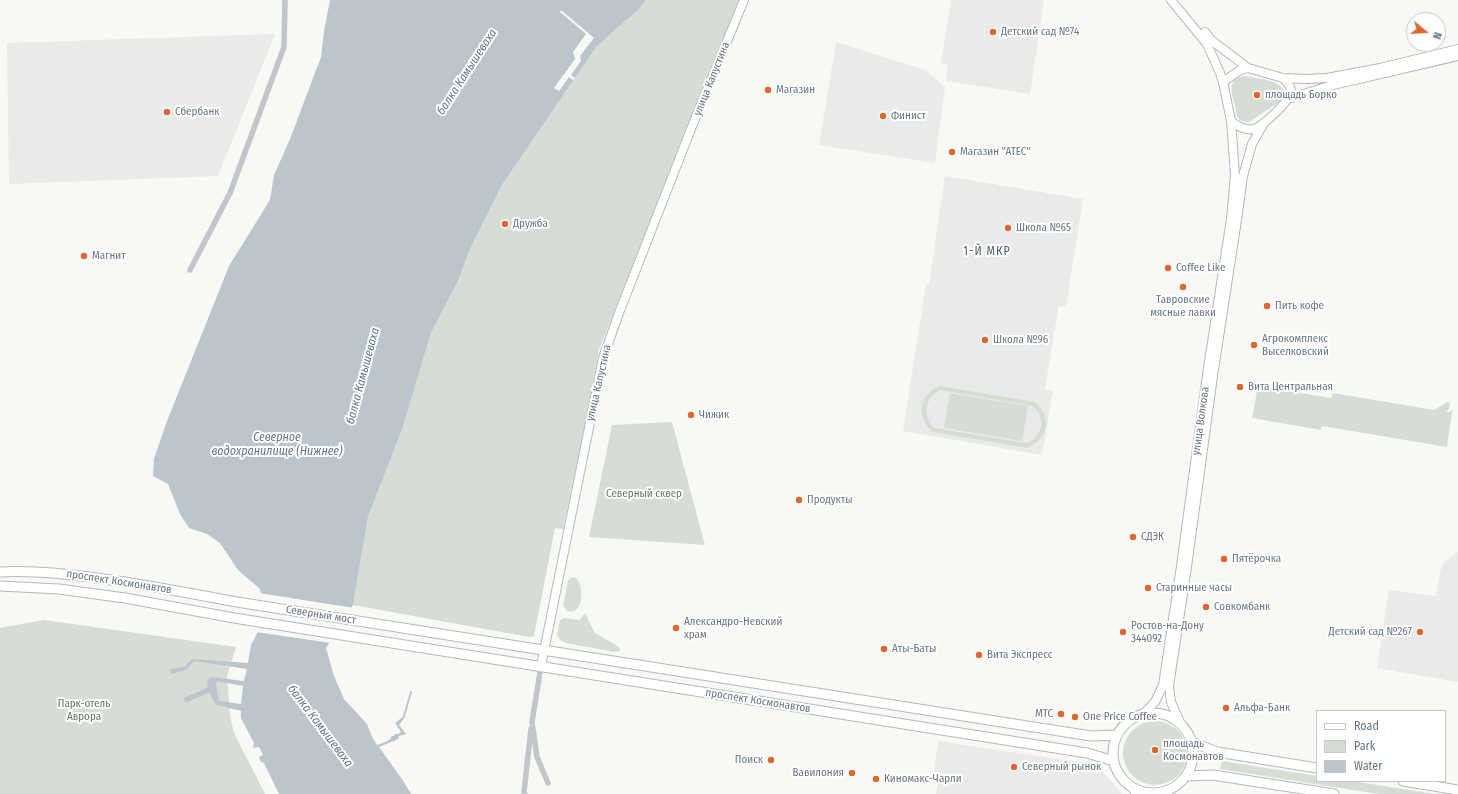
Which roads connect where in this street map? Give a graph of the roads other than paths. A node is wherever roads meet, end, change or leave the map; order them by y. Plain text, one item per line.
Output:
1 (285, 0) edge
2 (744, 0) edge
3 (1171, 0) edge
4 (1178, 0) edge
5 (1458, 49) edge
6 (1458, 56) edge
7 (1248, 68) junction
8 (1284, 78) junction
9 (1223, 82) junction
10 (1288, 99) junction
11 (1230, 121) junction
12 (1264, 124) junction
13 (190, 270) dead end
14 (0, 572) edge
15 (0, 586) edge
16 (237, 602) joint
17 (234, 618) joint
18 (404, 628) joint
19 (402, 644) joint
20 (544, 650) junction
21 (541, 666) junction
22 (1143, 714) junction
23 (532, 722) junction
24 (1180, 722) junction
25 (1117, 735) junction
26 (1192, 742) junction
27 (1114, 761) junction
28 (1316, 768) edge
29 (1186, 776) junction
30 (1409, 782) edge
31 (548, 783) dead end
32 (1133, 790) edge
33 (1458, 790) edge
34 (1164, 793) edge
35 (525, 794) edge
36 (1334, 794) edge

1 - 13 street
2 - 20 main road, улица Капустина
3 - 9 main road
4 - 7 main road
5 - 8 main road
6 - 10 main road
7 - 8 main road
7 - 9 main road
8 - 10 main road
9 - 11 main road
10 - 12 main road
11 - 12 main road
11 - 22 main road, улица Волкова
12 - 24 main road, улица Волкова
14 - 16 main road, проспект Космонавтов
15 - 17 main road, проспект Космонавтов
16 - 18 main road, Северный мост
17 - 19 main road, Северный мост
18 - 20 main road, проспект Космонавтов
19 - 21 main road, проспект Космонавтов
20 - 21 main road, улица Капустина
20 - 25 main road, проспект Космонавтов
21 - 23 street, улица Капустина
21 - 27 main road, проспект Космонавтов
22 - 24 main road
22 - 25 main road
23 - 31 street, улица Капустина
23 - 35 street
24 - 26 main road
25 - 27 main road
26 - 28 main road
26 - 29 main road
27 - 32 main road
29 - 34 main road
29 - 36 main road
30 - 33 main road
32 - 34 main road

